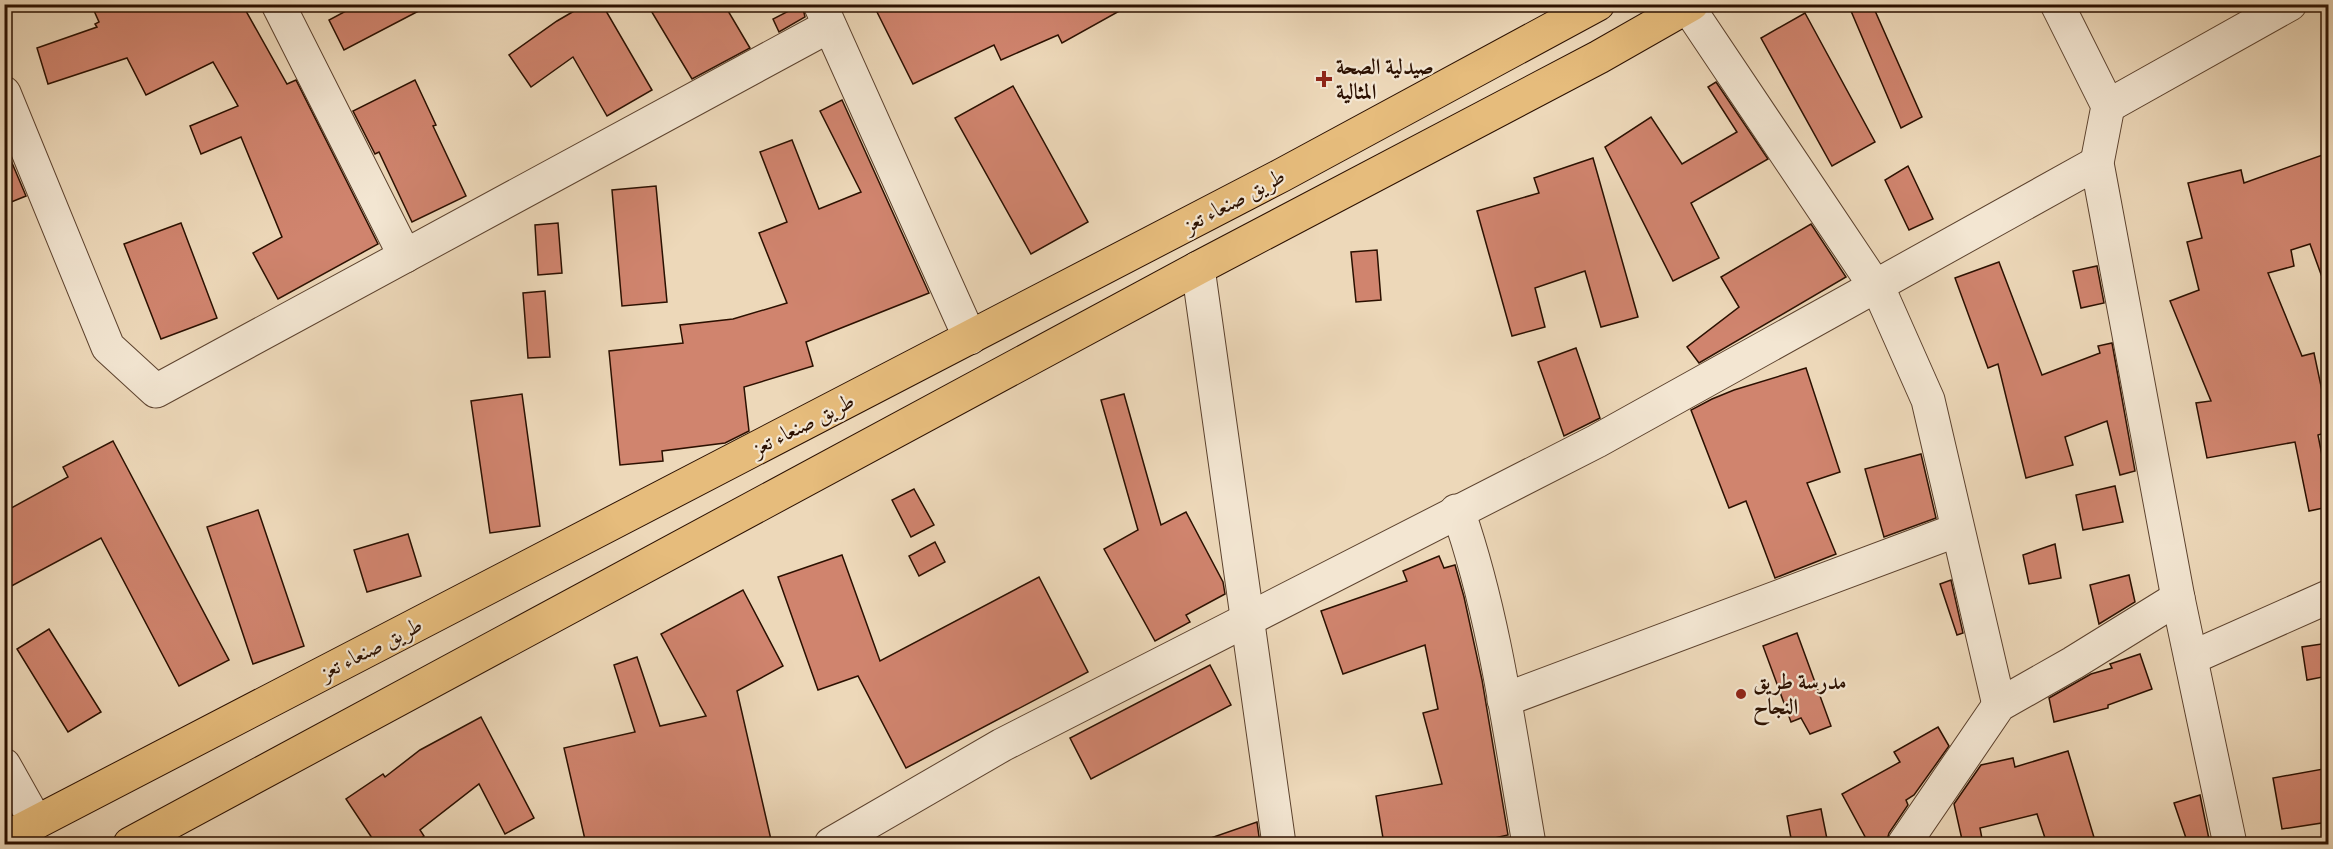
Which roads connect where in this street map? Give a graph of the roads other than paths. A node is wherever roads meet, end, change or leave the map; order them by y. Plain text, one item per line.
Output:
1 (278, 4) edge
2 (2057, 4) edge
3 (2290, 4) edge
4 (1690, 6) edge
5 (1589, 10) edge
6 (825, 15) edge
7 (1599, 57) junction
8 (4, 93) edge
9 (2108, 105) junction
10 (2097, 163) junction
11 (405, 256) junction
12 (1198, 268) junction
13 (1877, 285) junction
14 (970, 338) junction
15 (1457, 511) junction
16 (1957, 530) junction
17 (2328, 597) edge
18 (2178, 598) junction
19 (1247, 620) junction
20 (2191, 658) junction
21 (1504, 700) junction
22 (1999, 705) junction
23 (4, 765) edge
24 (36, 822) junction
25 (4, 839) edge
26 (130, 844) edge
27 (831, 844) edge
28 (1279, 844) edge
29 (1529, 844) edge
30 (1904, 844) edge
31 (2230, 844) edge

1 - 11 street
2 - 9 street
3 - 9 street
4 - 7 highway, طريق صنعاء تعز
4 - 13 street
5 - 7 highway
5 - 14 highway, طريق صنعاء تعز
6 - 11 street
6 - 14 street
7 - 12 highway, طريق صنعاء تعز
8 - 11 street
9 - 10 street
10 - 13 street
10 - 18 street
12 - 19 street
12 - 26 highway, طريق صنعاء تعز
13 - 15 street
13 - 16 street
14 - 24 highway, طريق صنعاء تعز
15 - 19 street
15 - 21 street
16 - 21 street
16 - 22 street
17 - 20 street
18 - 20 street
18 - 22 street
19 - 27 street
19 - 28 street
20 - 31 street
21 - 29 street
22 - 30 street
23 - 24 street
24 - 25 highway, طريق صنعاء تعز

